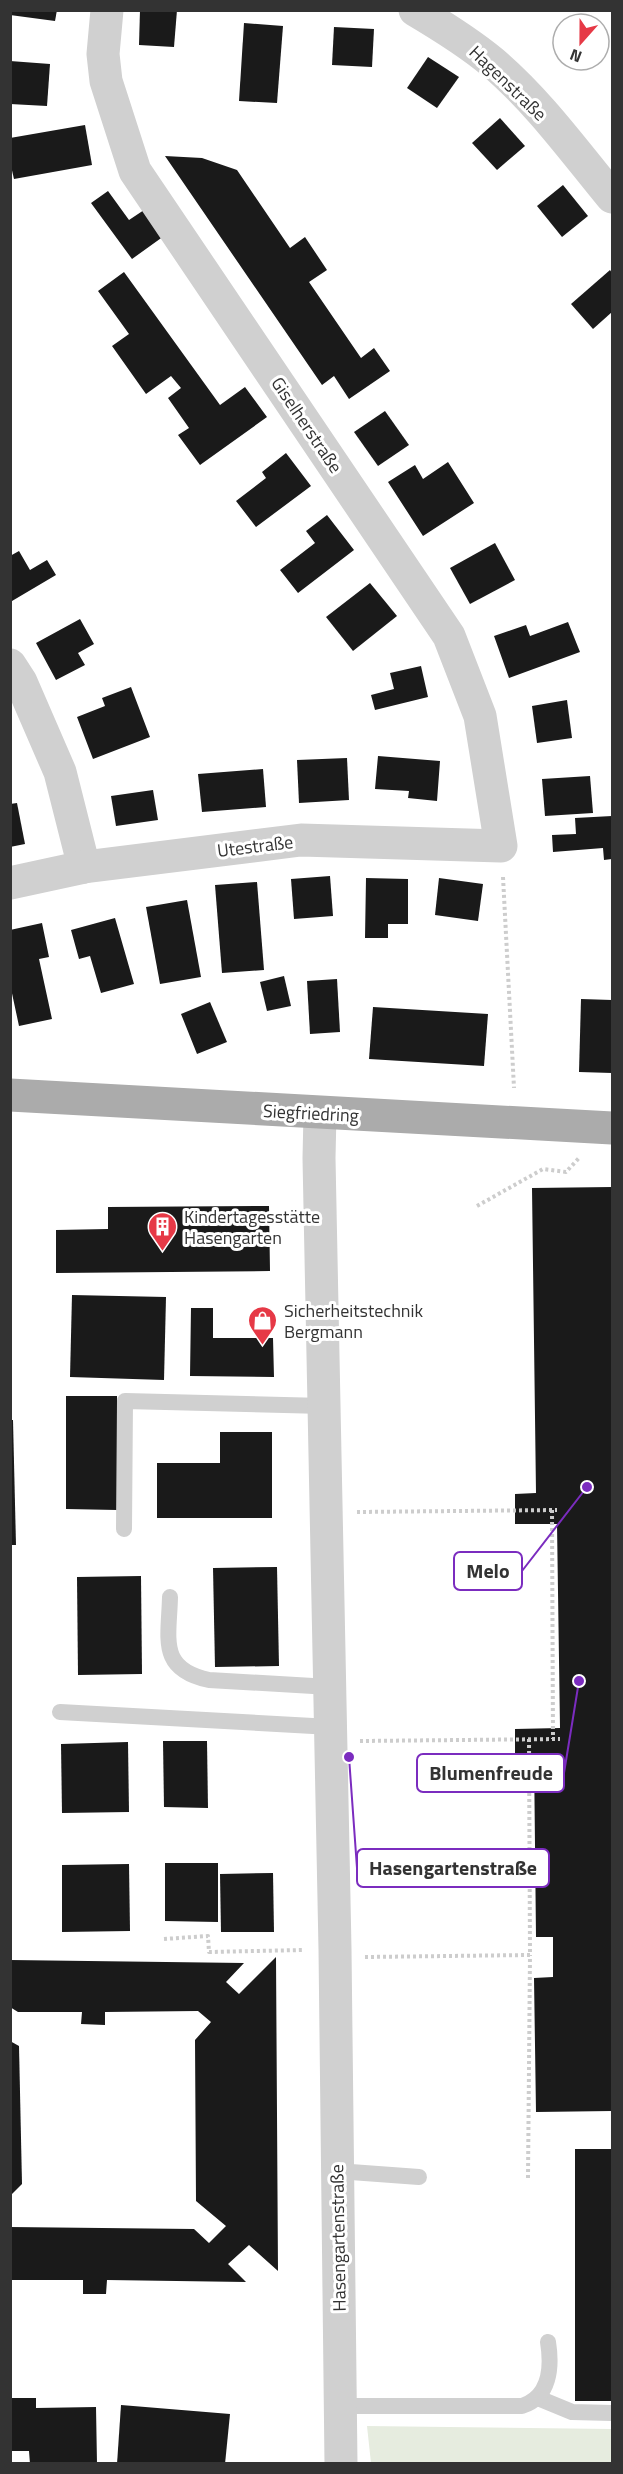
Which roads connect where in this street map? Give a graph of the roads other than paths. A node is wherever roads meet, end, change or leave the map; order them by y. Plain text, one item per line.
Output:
1 (107, 10) edge
2 (415, 10) edge
3 (612, 197) edge
4 (10, 665) edge
5 (501, 846) joint
6 (84, 867) junction
7 (10, 884) edge
8 (10, 1095) edge
9 (320, 1114) junction
10 (612, 1128) edge
11 (324, 1406) junction
12 (124, 1529) dead end
13 (170, 1597) dead end
14 (330, 1687) junction
15 (60, 1712) dead end
16 (331, 1734) junction
17 (337, 2171) junction
18 (419, 2177) dead end
19 (548, 2342) dead end
20 (538, 2398) junction
21 (340, 2406) junction
22 (612, 2413) edge
23 (341, 2463) edge

1 - 5 street, Giselherstraße
2 - 3 street, Hagenstraße
4 - 6 street
5 - 6 street, Utestraße
6 - 7 street, Utestraße
8 - 9 main road, Siegfriedring
9 - 10 main road, Siegfriedring
9 - 11 street, Hasengartenstraße
11 - 12 lane
11 - 14 street, Hasengartenstraße
13 - 14 lane
14 - 16 street, Hasengartenstraße
15 - 16 lane
16 - 17 street, Hasengartenstraße
17 - 18 lane
17 - 21 street, Hasengartenstraße
19 - 20 lane
20 - 21 lane
20 - 22 lane
21 - 23 street, Hasengartenstraße

